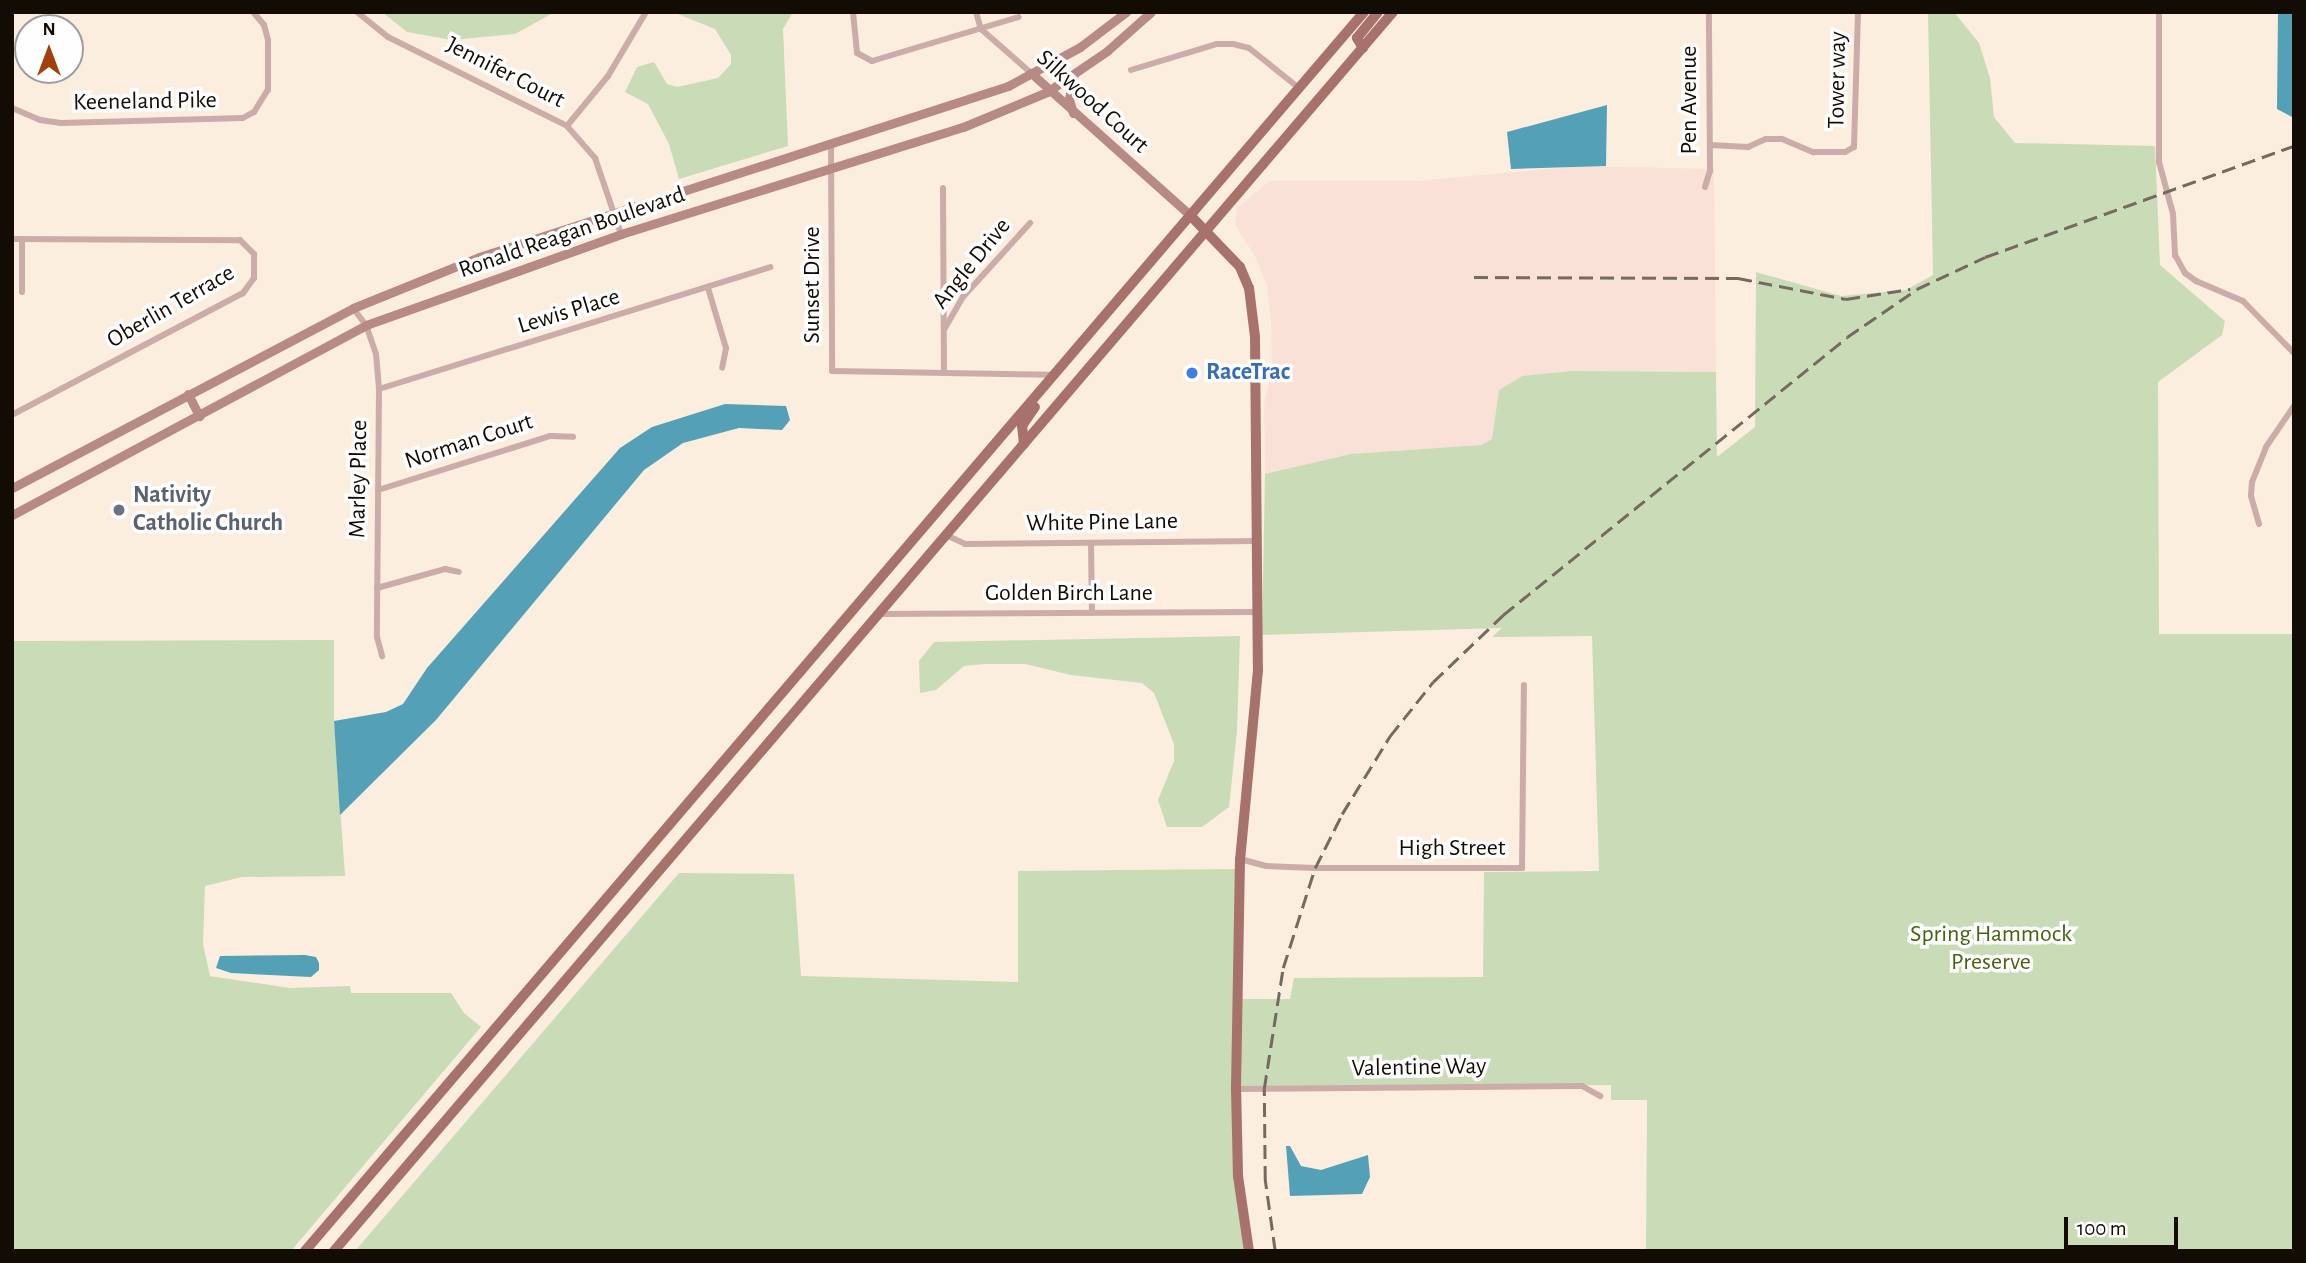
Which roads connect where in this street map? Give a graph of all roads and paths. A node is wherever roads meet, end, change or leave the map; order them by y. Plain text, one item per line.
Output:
1 (253, 12) edge
2 (357, 12) edge
3 (646, 12) edge
4 (853, 12) edge
5 (976, 12) edge
6 (1126, 12) edge
7 (1151, 12) edge
8 (1364, 12) edge
9 (1378, 12) edge
10 (1393, 12) edge
11 (1709, 12) edge
12 (1858, 12) edge
13 (2159, 12) edge
14 (1019, 17) dead end
15 (981, 29) junction
16 (1363, 48) junction
17 (1130, 69) dead end
18 (1031, 74) junction
19 (1074, 74) junction
20 (1299, 88) junction
21 (1047, 92) junction
22 (12, 108) edge
23 (1074, 115) junction
24 (567, 126) junction
25 (831, 145) junction
26 (1710, 145) junction
27 (833, 166) junction
28 (1705, 187) dead end
29 (943, 188) dead end
30 (614, 213) junction
31 (1190, 215) junction
32 (1030, 223) dead end
33 (1206, 228) junction
34 (621, 234) junction
35 (12, 239) edge
36 (22, 239) junction
37 (770, 267) dead end
38 (708, 288) junction
39 (22, 292) dead end
40 (353, 308) junction
41 (366, 325) junction
42 (944, 330) junction
43 (2294, 353) edge
44 (722, 368) dead end
45 (944, 371) junction
46 (1055, 375) junction
47 (379, 389) junction
48 (188, 394) junction
49 (2294, 406) edge
50 (12, 415) edge
51 (199, 416) junction
52 (573, 437) dead end
53 (1024, 444) junction
54 (12, 488) edge
55 (378, 490) junction
56 (12, 515) edge
57 (2259, 524) dead end
58 (946, 535) junction
59 (1259, 541) junction
60 (1091, 543) junction
61 (459, 572) dead end
62 (377, 588) junction
63 (1259, 612) junction
64 (1092, 613) junction
65 (879, 614) junction
66 (382, 656) dead end
67 (808, 660) junction
68 (827, 675) junction
69 (1524, 684) dead end
70 (1240, 859) junction
71 (1236, 1089) junction
72 (1600, 1096) dead end
73 (305, 1251) edge
74 (334, 1251) edge
75 (1249, 1251) edge

1 - 22 street, Keeneland Pike
2 - 24 street, Jennifer Court
3 - 24 street
4 - 15 street
5 - 15 street
6 - 18 main road, Ronald Reagan Boulevard
7 - 19 main road, Ronald Reagan Boulevard
8 - 20 main road
9 - 16 main road
10 - 16 main road
11 - 26 street, Pen Avenue
12 - 26 street, Tower way
13 - 43 street
14 - 15 street
15 - 18 street, Silkwood Court
16 - 33 main road
17 - 20 street
18 - 21 main road, Silkwood Court
18 - 25 main road, Ronald Reagan Boulevard
19 - 21 main road, Ronald Reagan Boulevard
19 - 23 main road
20 - 31 main road
21 - 23 main road, Silkwood Court
21 - 27 main road, Ronald Reagan Boulevard
23 - 31 main road, Silkwood Court
24 - 30 street, Jennifer Court
25 - 27 street, Sunset Drive
25 - 30 main road, Ronald Reagan Boulevard
26 - 28 street, Pen Avenue
27 - 34 main road, Ronald Reagan Boulevard
27 - 45 street, Sunset Drive
29 - 42 street
30 - 34 street, Jennifer Court
30 - 40 main road, Ronald Reagan Boulevard
31 - 33 main road
31 - 46 main road
32 - 42 street, Angle Drive
33 - 53 main road
33 - 59 main road
34 - 41 main road, Ronald Reagan Boulevard
35 - 36 street, Oberlin Terrace
36 - 39 street
36 - 50 street, Oberlin Terrace
37 - 38 street, Lewis Place
38 - 44 street
38 - 47 street, Lewis Place
40 - 41 street, Marley Place
40 - 48 main road, Ronald Reagan Boulevard
41 - 47 street, Marley Place
41 - 51 main road, Ronald Reagan Boulevard
42 - 45 street
45 - 46 street, Sunset Drive
46 - 53 main road
46 - 67 main road
47 - 55 street, Marley Place
48 - 51 main road
48 - 54 main road, Ronald Reagan Boulevard
49 - 57 street
51 - 56 main road, Ronald Reagan Boulevard
52 - 55 street, Norman Court
53 - 58 main road
55 - 62 street, Marley Place
58 - 60 street, White Pine Lane
58 - 65 main road
59 - 60 street, White Pine Lane
59 - 63 main road
60 - 64 street
61 - 62 street
62 - 66 street, Marley Place
63 - 64 street, Golden Birch Lane
63 - 70 main road
64 - 65 street, Golden Birch Lane
65 - 68 main road
67 - 68 main road
67 - 73 main road
68 - 74 main road
69 - 70 street, High Street
70 - 71 main road
71 - 72 street, Valentine Way
71 - 75 main road

